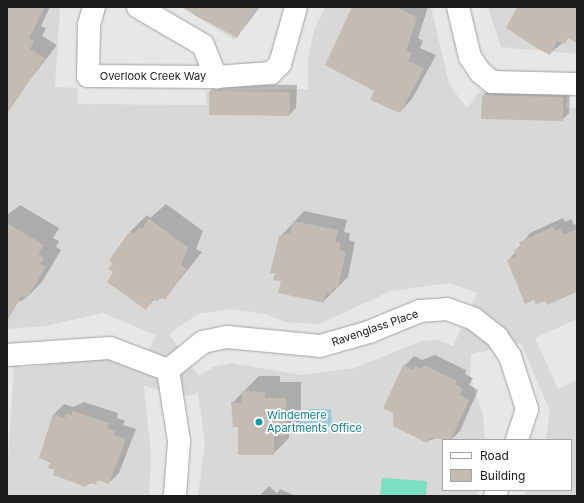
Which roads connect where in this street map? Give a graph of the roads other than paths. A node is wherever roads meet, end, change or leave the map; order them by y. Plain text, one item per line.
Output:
1 (94, 7) edge
2 (138, 7) edge
3 (296, 7) edge
4 (458, 7) edge
5 (216, 77) junction
6 (577, 84) edge
7 (7, 355) edge
8 (168, 370) junction
9 (517, 439) edge
10 (175, 496) edge

1 - 5 street, Overlook Creek Way
2 - 5 street, Overlook Creek Way
3 - 5 street, Overlook Creek Way
4 - 6 street
7 - 8 street
8 - 9 street, Ravenglass Place
8 - 10 street

